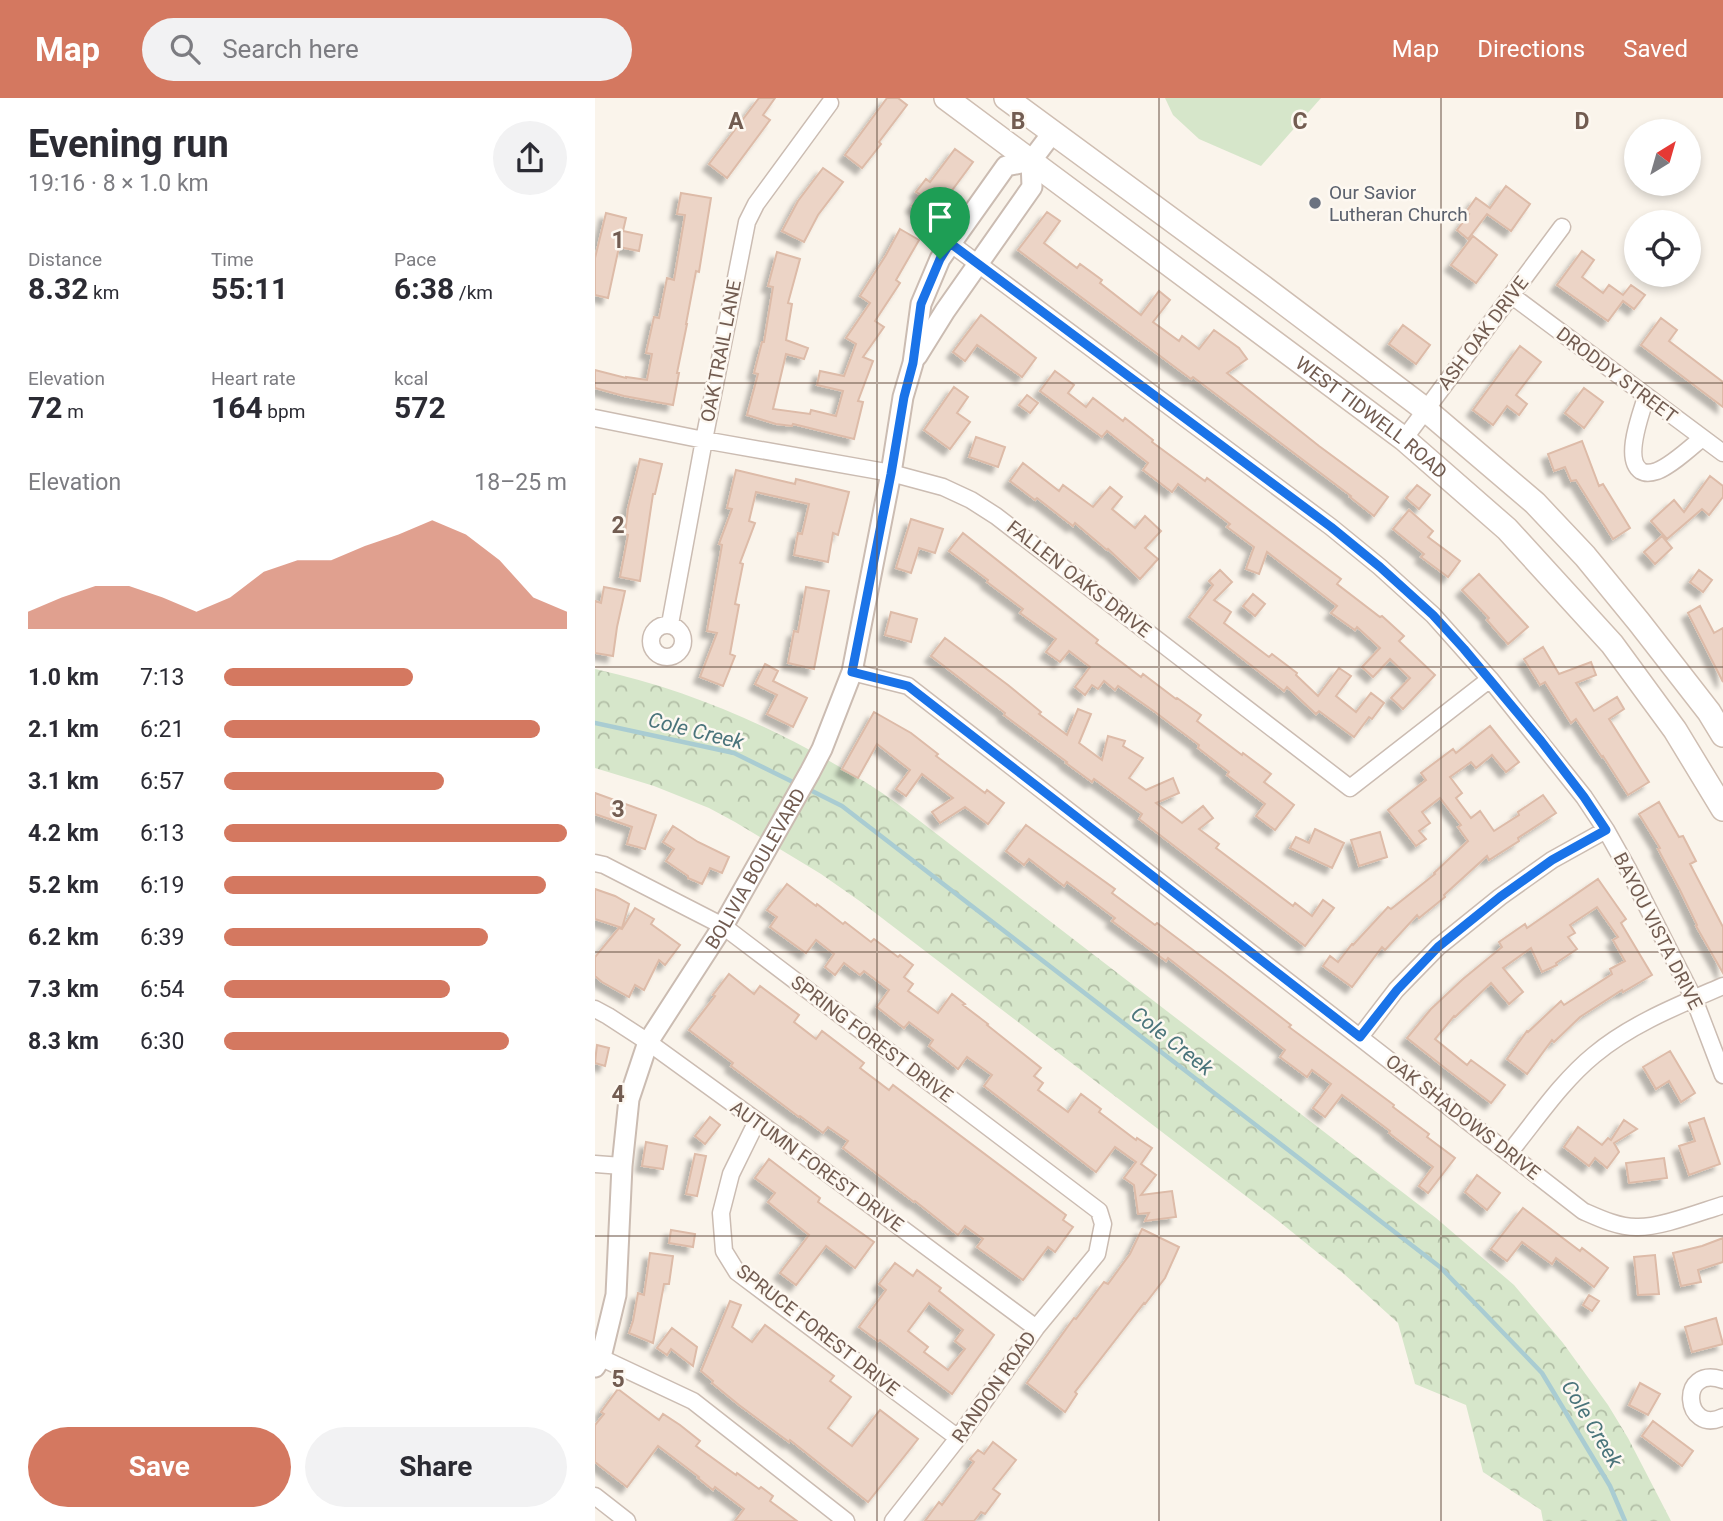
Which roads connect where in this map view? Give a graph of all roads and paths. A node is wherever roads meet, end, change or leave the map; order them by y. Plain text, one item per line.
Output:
1 (946, 98) edge
2 (1006, 98) edge
3 (830, 103) dead end
4 (1053, 132) junction
5 (1031, 161) junction
6 (1562, 227) dead end
7 (950, 243) junction
8 (978, 264) junction
9 (1263, 287) junction
10 (1511, 296) junction
11 (1240, 316) junction
12 (913, 363) junction
13 (1646, 397) junction
14 (1426, 410) junction
15 (595, 418) edge
16 (1702, 438) junction
17 (1404, 439) junction
18 (704, 440) junction
19 (1723, 453) edge
20 (891, 474) junction
21 (1639, 622) junction
22 (670, 624) dead end
23 (1612, 644) junction
24 (852, 672) junction
25 (1490, 679) junction
26 (1723, 735) edge
27 (1723, 809) edge
28 (1606, 830) junction
29 (595, 863) edge
30 (723, 926) junction
31 (1723, 986) edge
32 (1694, 999) junction
33 (595, 1009) edge
34 (1360, 1037) junction
35 (648, 1042) junction
36 (1723, 1075) edge
37 (758, 1121) junction
38 (1509, 1153) junction
39 (595, 1164) edge
40 (622, 1166) junction
41 (1723, 1205) edge
42 (1097, 1254) joint
43 (1035, 1328) junction
44 (597, 1360) edge
45 (1723, 1380) edge
46 (1723, 1417) edge
47 (958, 1438) junction
48 (595, 1496) edge
49 (627, 1521) edge
50 (846, 1521) edge
51 (893, 1521) edge

1 - 5 main road, WEST TIDWELL ROAD
2 - 4 main road, WEST TIDWELL ROAD
3 - 18 street, OAK TRAIL LANE
4 - 5 street
4 - 9 main road, WEST TIDWELL ROAD
5 - 7 street, BOLIVIA BOULEVARD
5 - 8 street, BOLIVIA BOULEVARD
5 - 11 main road, WEST TIDWELL ROAD
6 - 10 street, ASH OAK DRIVE
7 - 8 street, BAYOU VISTA DRIVE
7 - 12 street, BOLIVIA BOULEVARD
8 - 12 street, BOLIVIA BOULEVARD
8 - 25 street, BAYOU VISTA DRIVE
9 - 11 main road
9 - 14 main road, WEST TIDWELL ROAD
10 - 13 street, DRODDY STREET
10 - 14 street, ASH OAK DRIVE
11 - 17 main road, WEST TIDWELL ROAD
12 - 20 street, BOLIVIA BOULEVARD
13 - 16 street, DRODDY STREET
13 - 16 street
14 - 17 street, ASH OAK DRIVE
14 - 21 main road, WEST TIDWELL ROAD
15 - 18 street, FALLEN OAKS DRIVE
16 - 19 street, DRODDY STREET
17 - 23 main road, WEST TIDWELL ROAD
18 - 20 street, FALLEN OAKS DRIVE
18 - 22 street, OAK TRAIL LANE
20 - 24 street, BOLIVIA BOULEVARD
20 - 25 street, FALLEN OAKS DRIVE
21 - 23 main road
21 - 26 main road, WEST TIDWELL ROAD
23 - 27 main road, WEST TIDWELL ROAD
24 - 30 street, BOLIVIA BOULEVARD
24 - 34 street, OAK SHADOWS DRIVE
25 - 28 street, BAYOU VISTA DRIVE
28 - 32 street, BAYOU VISTA DRIVE
28 - 34 street
29 - 30 street, SPRING FOREST DRIVE
30 - 35 street, BOLIVIA BOULEVARD
30 - 42 street, SPRING FOREST DRIVE
31 - 32 street
32 - 36 street, BAYOU VISTA DRIVE
32 - 38 street
33 - 35 street, AUTUMN FOREST DRIVE
34 - 38 street, OAK SHADOWS DRIVE
35 - 37 street, AUTUMN FOREST DRIVE
35 - 40 street, BOLIVIA BOULEVARD
37 - 43 street, AUTUMN FOREST DRIVE
37 - 47 street, SPRUCE FOREST DRIVE
38 - 41 street, OAK SHADOWS DRIVE
39 - 40 street
40 - 44 street, BOLIVIA BOULEVARD
42 - 43 street, RANDON ROAD
43 - 47 street, RANDON ROAD
44 - 50 street
45 - 46 street
47 - 51 street, RANDON ROAD
48 - 49 street

